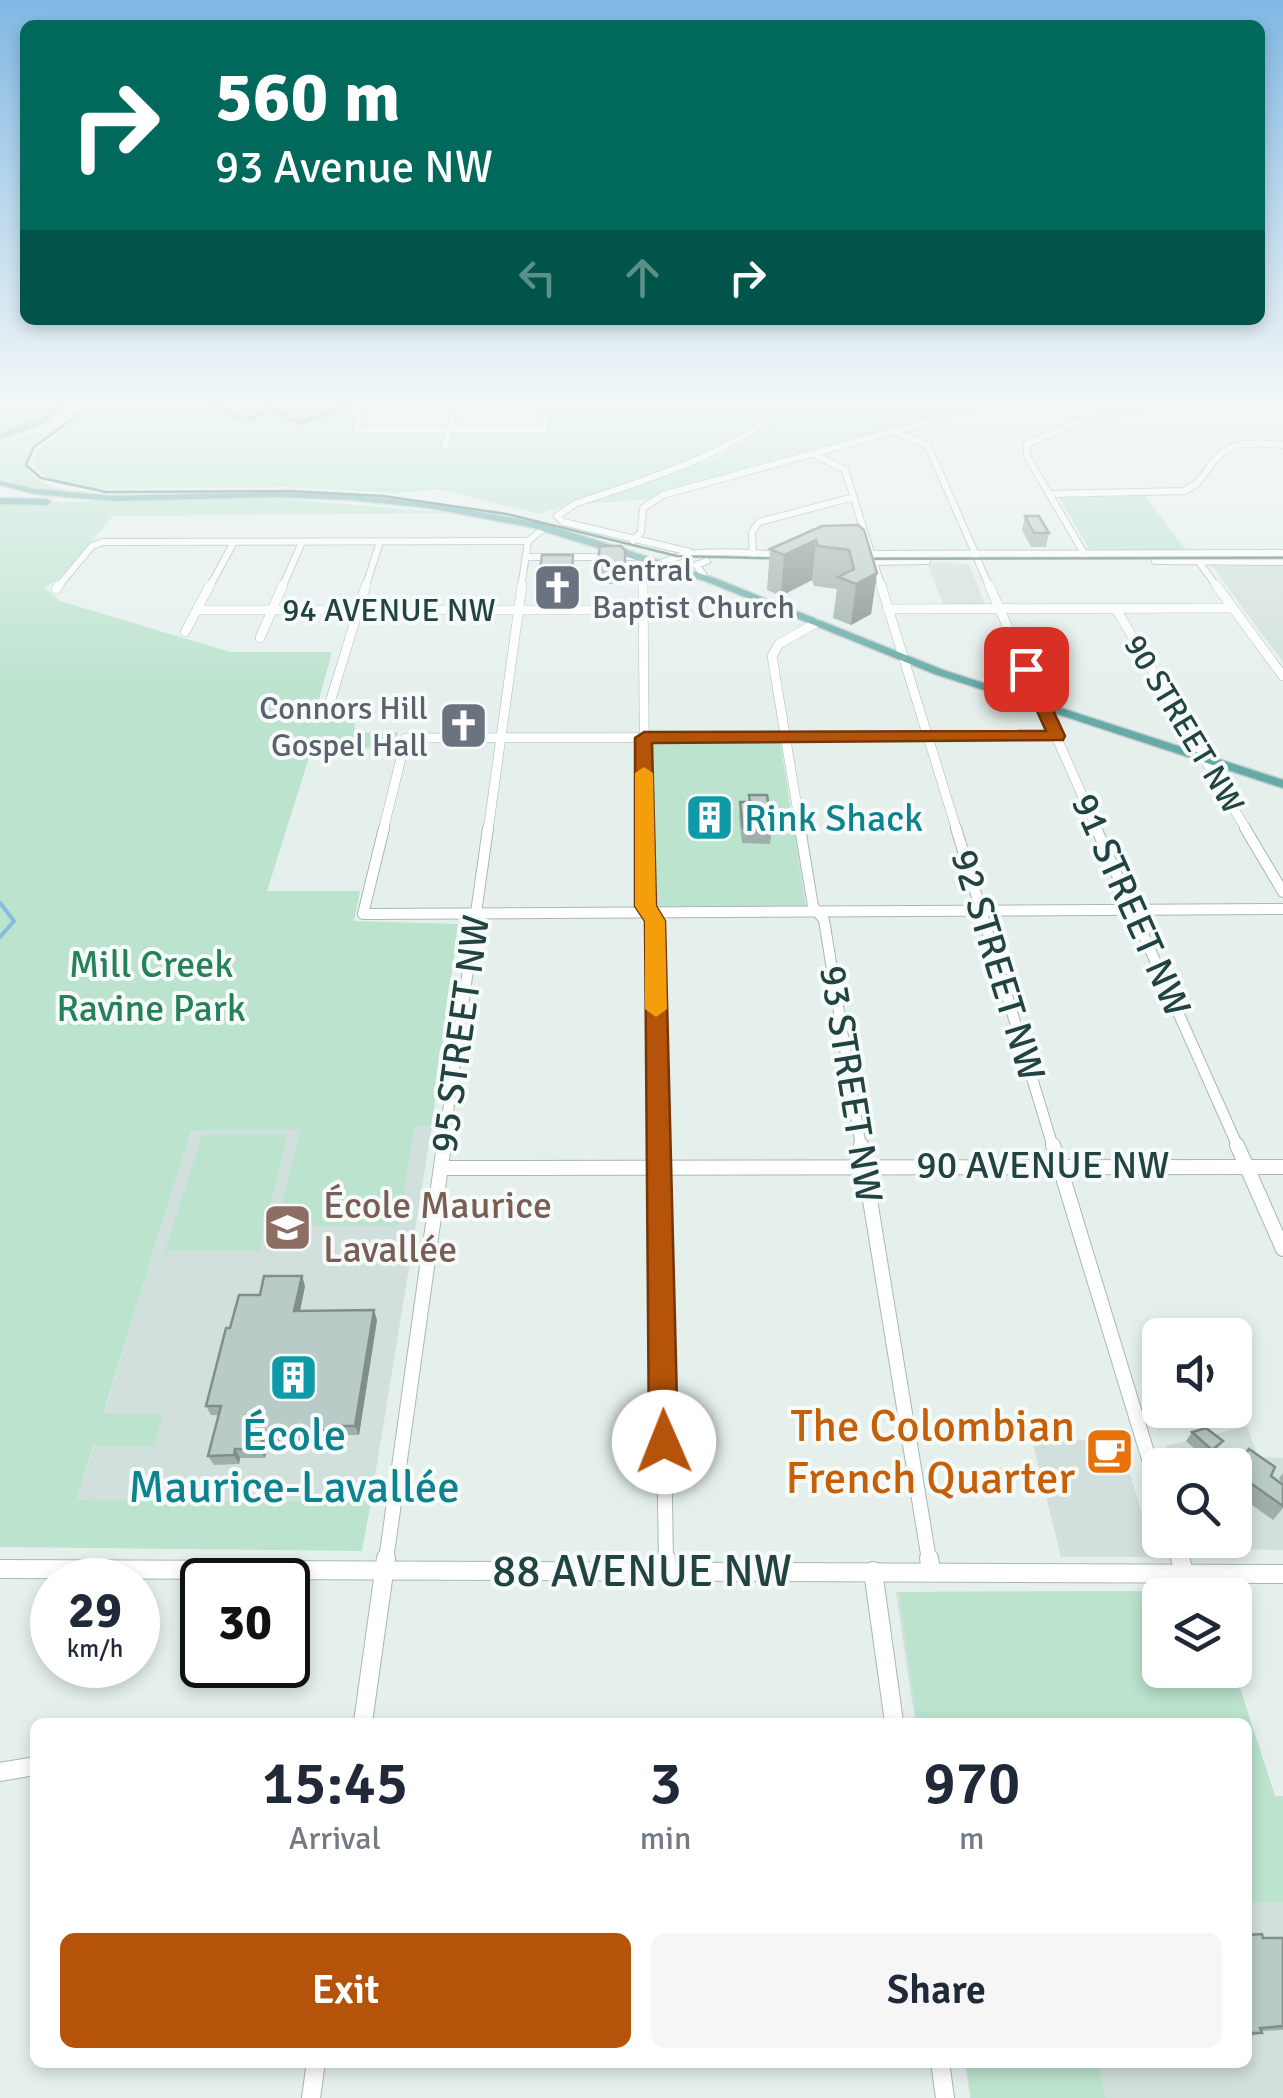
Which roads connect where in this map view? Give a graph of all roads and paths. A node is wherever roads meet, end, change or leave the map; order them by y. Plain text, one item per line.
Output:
1 (854, 498) edge
2 (117, 499) edge
3 (361, 499) edge
4 (589, 499) edge
5 (655, 499) edge
6 (833, 499) edge
7 (951, 499) edge
8 (1052, 499) edge
9 (0, 500) edge
10 (538, 527) junction
11 (636, 538) junction
12 (528, 541) junction
13 (234, 542) junction
14 (302, 542) junction
15 (380, 542) junction
16 (1283, 553) edge
17 (727, 555) junction
18 (753, 555) junction
19 (1086, 555) junction
20 (526, 556) junction
21 (632, 557) junction
22 (844, 558) edge
23 (872, 558) junction
24 (977, 558) junction
25 (706, 561) junction
26 (662, 562) junction
27 (1199, 562) junction
28 (1283, 562) edge
29 (707, 577) junction
30 (56, 589) dead end
31 (1232, 608) junction
32 (887, 609) junction
33 (999, 609) junction
34 (1116, 609) junction
35 (197, 610) junction
36 (272, 610) junction
37 (358, 610) junction
38 (519, 610) junction
39 (642, 610) junction
40 (816, 624) junction
41 (185, 632) dead end
42 (260, 638) dead end
43 (896, 639) junction
44 (871, 646) junction
45 (902, 658) junction
46 (938, 672) junction
47 (1283, 676) edge
48 (910, 680) junction
49 (1042, 705) junction
50 (327, 712) dead end
51 (928, 736) junction
52 (1057, 736) junction
53 (786, 737) junction
54 (502, 738) junction
55 (644, 738) junction
56 (1196, 745) junction
57 (1171, 748) junction
58 (1205, 758) junction
59 (1283, 784) edge
60 (1283, 892) edge
61 (1283, 908) edge
62 (981, 910) junction
63 (1133, 910) junction
64 (650, 912) junction
65 (818, 912) junction
66 (476, 913) junction
67 (864, 1165) junction
68 (1059, 1165) junction
69 (1246, 1165) junction
70 (658, 1167) junction
71 (1283, 1167) edge
72 (442, 1168) junction
73 (1283, 1249) edge
74 (1146, 1448) edge
75 (1180, 1558) edge
76 (0, 1569) edge
77 (385, 1570) junction
78 (666, 1571) junction
79 (873, 1571) junction
80 (931, 1571) junction
81 (1184, 1572) junction
82 (1283, 1574) edge
83 (365, 1718) edge
84 (893, 1718) edge
85 (30, 1767) edge
86 (0, 1772) edge
87 (315, 2068) edge
88 (941, 2068) edge
89 (311, 2098) edge
90 (945, 2098) edge

1 - 23 street, 92 STREET NW
2 - 9 main road
3 - 10 main road
4 - 11 street
5 - 11 street
6 - 18 street
7 - 24 street, 91 STREET NW
8 - 19 street
10 - 12 street
10 - 21 main road
10 - 26 main road
11 - 17 street
12 - 15 street
12 - 20 street, 95 STREET NW
13 - 14 street
13 - 30 street
13 - 35 street
14 - 15 street
14 - 36 street
15 - 37 street
16 - 19 street
17 - 18 street
17 - 26 street
18 - 25 street
19 - 24 street
20 - 21 street
20 - 38 street, 95 STREET NW
21 - 26 main road
22 - 23 street
23 - 24 street
23 - 32 street, 92 STREET NW
24 - 27 street
24 - 33 street, 91 STREET NW
25 - 26 street
25 - 29 street
26 - 29 main road
26 - 39 street
27 - 28 street
27 - 31 street
29 - 40 main road
31 - 34 street
31 - 47 street
32 - 33 street
32 - 43 street, 92 STREET NW
33 - 34 street
33 - 49 street, 91 STREET NW
34 - 56 street, 90 STREET NW
35 - 36 street, 94 AVENUE NW
35 - 41 street
36 - 37 street, 94 AVENUE NW
36 - 42 street
37 - 38 street, 94 AVENUE NW
37 - 50 street
38 - 39 street, 94 AVENUE NW
38 - 54 street, 95 STREET NW
39 - 55 street
40 - 44 main road
40 - 53 street, 93 STREET NW
43 - 44 main road
43 - 45 street, 92 STREET NW
44 - 45 main road
45 - 46 main road
45 - 48 street, 92 STREET NW
46 - 48 main road
46 - 49 main road
48 - 51 street, 92 STREET NW
49 - 52 street, 91 STREET NW
49 - 57 main road
51 - 52 street
51 - 53 street
51 - 62 street, 92 STREET NW
52 - 63 street, 91 STREET NW
53 - 55 street
53 - 65 street, 93 STREET NW
54 - 55 street
54 - 66 street, 95 STREET NW
54 - 66 street
55 - 64 street
56 - 57 main road
56 - 58 street, 90 STREET NW
57 - 58 main road
58 - 59 main road
58 - 60 street, 90 STREET NW
61 - 63 street
62 - 63 street
62 - 65 street
62 - 68 street, 92 STREET NW
63 - 69 street, 91 STREET NW
64 - 65 street
64 - 66 street
64 - 70 street
65 - 67 street, 93 STREET NW
66 - 72 street, 95 STREET NW
67 - 68 street, 90 AVENUE NW
67 - 70 street, 90 AVENUE NW
67 - 80 street, 93 STREET NW
68 - 69 street, 90 AVENUE NW
68 - 74 street, 92 STREET NW
69 - 71 street, 90 AVENUE NW
69 - 73 street, 91 STREET NW
70 - 72 street, 90 AVENUE NW
70 - 78 street
72 - 77 street, 95 STREET NW
75 - 81 street
76 - 77 street, 88 AVENUE NW
77 - 78 street, 88 AVENUE NW
77 - 83 street, 95 STREET NW
78 - 79 street, 88 AVENUE NW
79 - 80 street, 88 AVENUE NW
79 - 84 street
80 - 81 street, 88 AVENUE NW
81 - 82 street, 88 AVENUE NW
85 - 86 street
87 - 89 street
88 - 90 street

